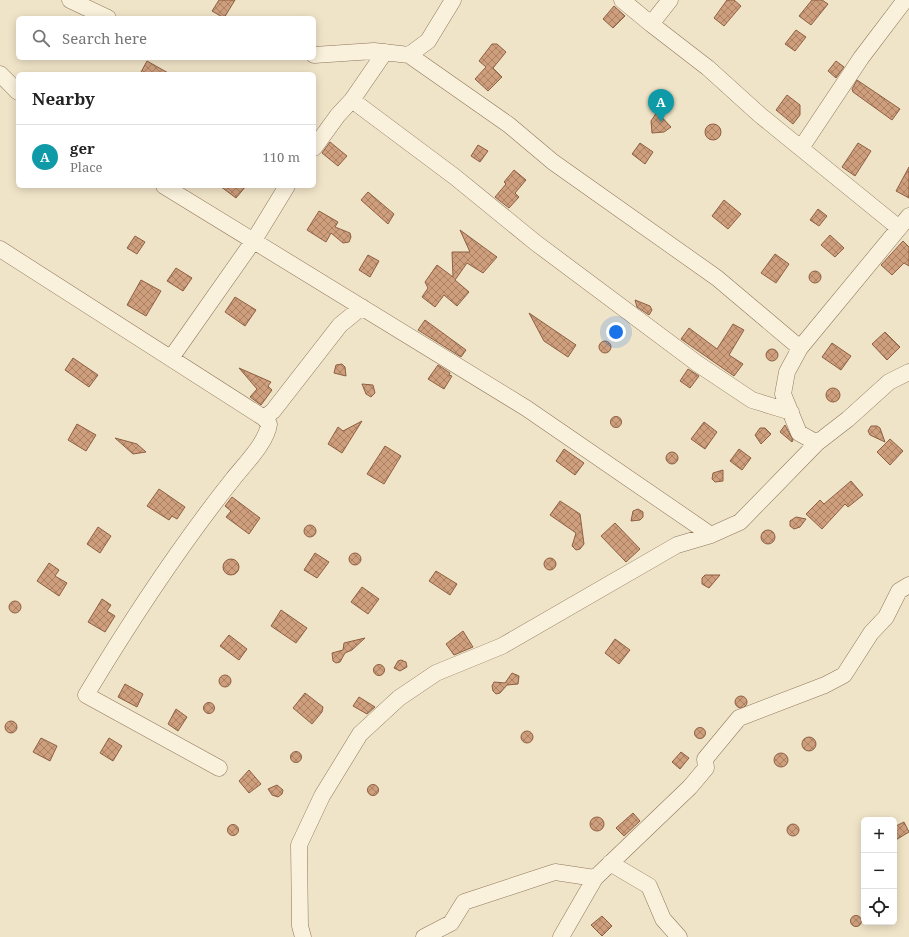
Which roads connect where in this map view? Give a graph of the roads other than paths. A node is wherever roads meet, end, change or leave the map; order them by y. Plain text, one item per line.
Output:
1 (70, 0) edge
2 (453, 0) edge
3 (622, 0) edge
4 (670, 0) edge
5 (905, 0) edge
6 (104, 16) edge
7 (651, 24) junction
8 (385, 52) junction
9 (316, 55) edge
10 (409, 55) junction
11 (0, 74) edge
12 (16, 90) edge
13 (352, 100) junction
14 (316, 145) edge
15 (801, 148) junction
16 (167, 188) edge
17 (286, 188) edge
18 (904, 222) edge
19 (254, 240) junction
20 (0, 249) edge
21 (362, 307) junction
22 (800, 348) junction
23 (171, 358) junction
24 (909, 372) edge
25 (791, 412) junction
26 (264, 418) junction
27 (817, 443) junction
28 (711, 535) junction
29 (909, 585) edge
30 (218, 768) dead end
31 (610, 863) junction
32 (596, 878) junction
33 (302, 937) edge
34 (424, 937) edge
35 (561, 937) edge
36 (679, 937) edge

1 - 6 street
2 - 10 street
3 - 7 street
4 - 7 street
5 - 15 street
7 - 15 street
8 - 9 street
8 - 10 street
8 - 13 street
10 - 22 street
11 - 12 street
13 - 14 street
13 - 25 street
15 - 18 street
16 - 19 street
17 - 19 street
18 - 22 street
19 - 21 street
19 - 23 street
20 - 23 street
21 - 26 street
21 - 28 street
22 - 25 street
23 - 26 street
24 - 27 street
25 - 27 street
26 - 30 street
27 - 28 street
28 - 33 street
29 - 31 street
31 - 32 street
31 - 36 street
32 - 34 street
32 - 35 street

